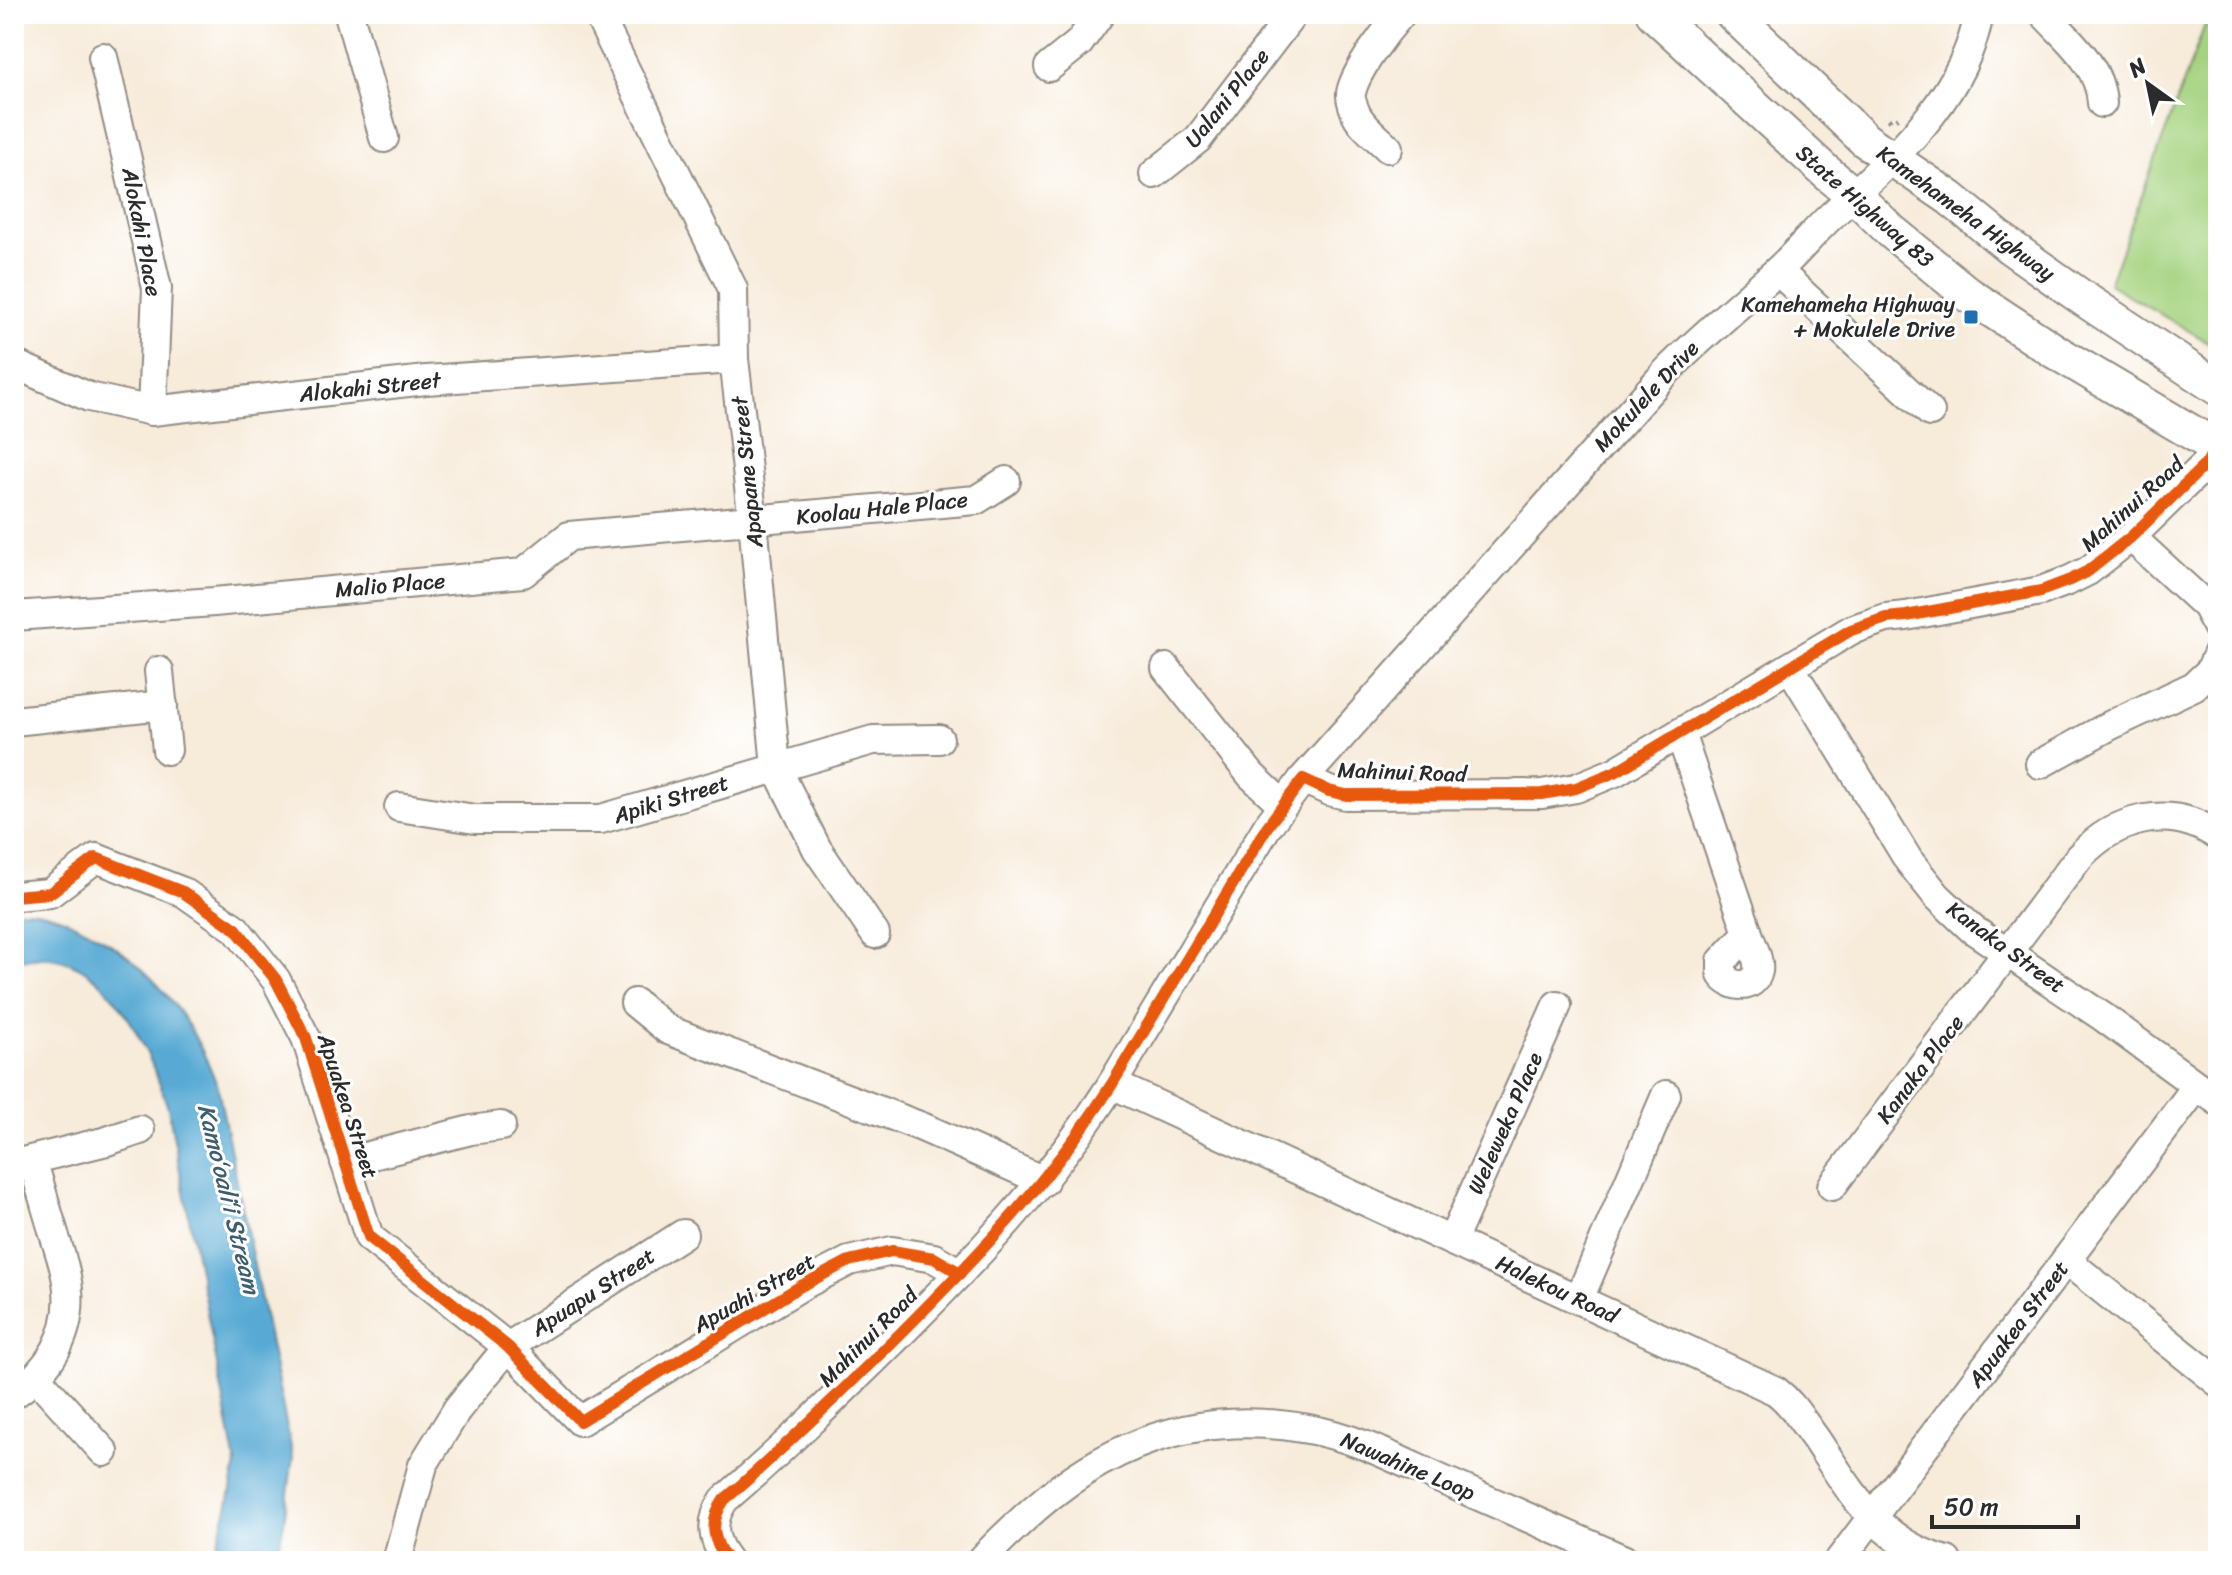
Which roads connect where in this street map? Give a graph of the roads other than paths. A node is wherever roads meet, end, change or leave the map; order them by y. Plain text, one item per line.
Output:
1 (349, 14) edge
2 (598, 14) edge
3 (1100, 14) edge
4 (1293, 14) edge
5 (1401, 14) edge
6 (1654, 14) edge
7 (1733, 14) edge
8 (1979, 14) edge
9 (2044, 14) edge
10 (103, 57) dead end
11 (1049, 67) dead end
12 (2102, 103) dead end
13 (384, 138) dead end
14 (1388, 148) dead end
15 (1892, 159) junction
16 (1154, 174) dead end
17 (1854, 195) junction
18 (1778, 271) junction
19 (734, 359) junction
20 (14, 364) edge
21 (2218, 388) edge
22 (152, 411) junction
23 (1930, 412) dead end
24 (2217, 447) edge
25 (1006, 481) dead end
26 (753, 521) junction
27 (2131, 537) junction
28 (14, 616) edge
29 (2218, 628) edge
30 (2218, 653) edge
31 (1790, 667) junction
32 (1166, 668) dead end
33 (159, 671) dead end
34 (163, 705) junction
35 (14, 721) edge
36 (1680, 733) junction
37 (939, 739) dead end
38 (167, 750) dead end
39 (2040, 764) dead end
40 (776, 767) junction
41 (1303, 779) junction
42 (1282, 804) junction
43 (399, 807) dead end
44 (2218, 836) edge
45 (14, 896) edge
46 (1748, 933) dead end
47 (875, 934) dead end
48 (2008, 952) junction
49 (635, 1003) dead end
50 (1557, 1005) dead end
51 (1112, 1084) junction
52 (2208, 1093) edge
53 (1666, 1095) dead end
54 (501, 1126) dead end
55 (140, 1130) dead end
56 (23, 1162) edge
57 (345, 1162) junction
58 (1044, 1181) junction
59 (1832, 1186) dead end
60 (683, 1234) dead end
61 (1452, 1241) junction
62 (2066, 1260) junction
63 (960, 1273) junction
64 (1579, 1299) junction
65 (508, 1347) junction
66 (2218, 1382) edge
67 (25, 1385) edge
68 (580, 1421) joint
69 (104, 1452) dead end
70 (1871, 1518) junction
71 (397, 1561) edge
72 (728, 1561) edge
73 (981, 1561) edge
74 (1627, 1561) edge
75 (1839, 1561) edge
76 (1947, 1561) edge

1 - 13 street
2 - 19 street, Apapane Street
3 - 11 street
4 - 16 street, Ualani Place
5 - 14 street
6 - 17 main road, State Highway 83
7 - 15 main road, Kamehameha Highway
8 - 15 street, Mokulele Drive
9 - 12 street
10 - 22 street, Alokahi Place
15 - 17 street, Mokulele Drive
15 - 21 main road, Kamehameha Highway
17 - 18 street, Mokulele Drive
17 - 24 main road, State Highway 83
18 - 23 street
18 - 41 street, Mokulele Drive
19 - 22 street, Alokahi Street
19 - 26 street, Apapane Street
20 - 22 street, Alokahi Street
24 - 27 street, Mahinui Road
25 - 26 street, Koolau Hale Place
26 - 28 street, Malio Place
26 - 40 street, Apapane Street
27 - 29 street
27 - 31 street, Mahinui Road
30 - 39 street
31 - 36 street, Mahinui Road
31 - 48 street, Kanaka Street
32 - 42 street
33 - 34 street
34 - 35 street
34 - 38 street
36 - 41 street, Mahinui Road
36 - 46 street
37 - 40 street, Apiki Street
40 - 43 street, Apiki Street
40 - 47 street, Apapane Street
41 - 42 street, Mahinui Road
42 - 51 street, Mahinui Road
44 - 48 street, Kanaka Place
45 - 57 street, Apuakea Street
48 - 52 street, Kanaka Street
48 - 59 street, Kanaka Place
49 - 58 street
50 - 61 street, Weleweka Place
51 - 58 street, Mahinui Road
51 - 61 street, Halekou Road
52 - 62 street, Apuakea Street
53 - 64 street
54 - 57 street
55 - 56 street
56 - 67 street
57 - 65 street, Apuakea Street
58 - 63 street, Mahinui Road
60 - 65 street, Apuapu Street
61 - 64 street, Halekou Road
62 - 66 street
62 - 70 street, Apuakea Street
63 - 68 street, Apuahi Street
63 - 72 street, Mahinui Road
64 - 70 street, Halekou Road
65 - 68 street, Apuakea Street
65 - 71 street, Apuapu Street
67 - 69 street
70 - 75 street, Apuakea Street
70 - 76 street, Halekou Road
73 - 74 street, Nawahine Loop

